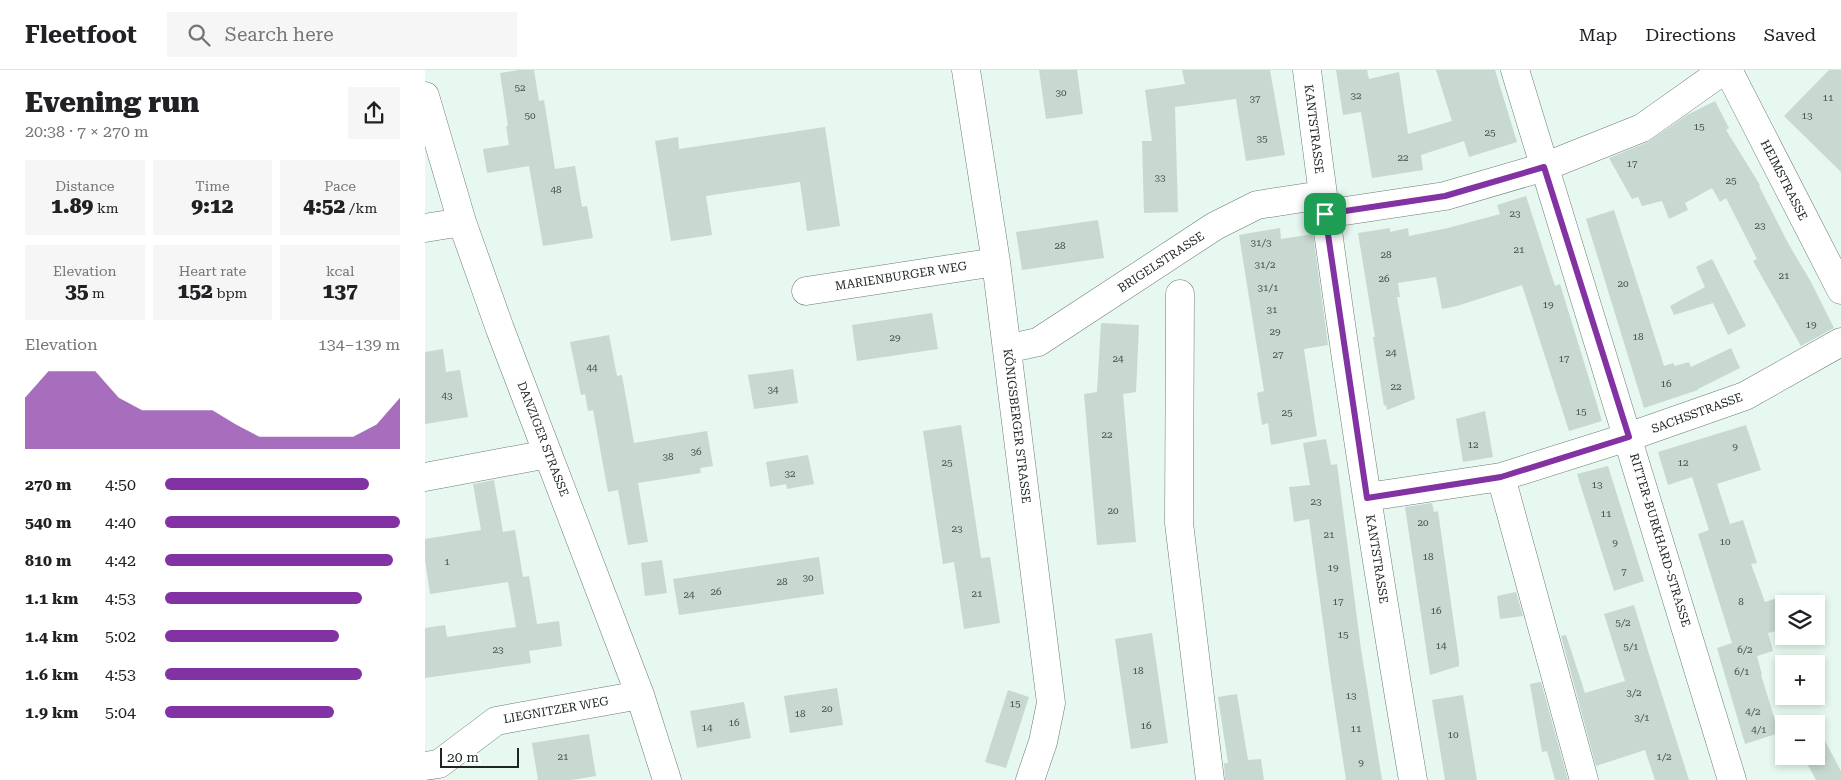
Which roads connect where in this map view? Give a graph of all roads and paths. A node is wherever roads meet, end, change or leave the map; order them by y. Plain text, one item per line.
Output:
1 (966, 70) edge
2 (1307, 70) edge
3 (1515, 70) edge
4 (1724, 70) edge
5 (1728, 70) edge
6 (425, 96) edge
7 (1544, 167) junction
8 (1324, 204) junction
9 (462, 222) junction
10 (425, 228) edge
11 (996, 262) junction
12 (1841, 290) edge
13 (806, 291) dead end
14 (1180, 294) dead end
15 (1841, 342) edge
16 (1007, 348) junction
17 (1629, 437) junction
18 (548, 454) junction
19 (425, 477) edge
20 (1501, 477) junction
21 (1367, 498) junction
22 (640, 695) junction
23 (425, 766) edge
24 (667, 780) edge
25 (1030, 780) edge
26 (1210, 780) edge
27 (1413, 780) edge
28 (1584, 780) edge
29 (1732, 780) edge

1 - 11 street, KÖNIGSBERGER STRASSE
2 - 8 street, KANTSTRASSE
3 - 7 street, RITTER-BURKHARD-STRASSE
4 - 7 street, BRIGELSTRASSE
5 - 12 street, HEIMSTRASSE
6 - 9 street, DANZIGER STRASSE
7 - 8 street, BRIGELSTRASSE
7 - 17 street, RITTER-BURKHARD-STRASSE
8 - 16 street, BRIGELSTRASSE
8 - 21 street, KANTSTRASSE
9 - 10 street
9 - 18 street, DANZIGER STRASSE
11 - 13 street, MARIENBURGER WEG
11 - 16 street, KÖNIGSBERGER STRASSE
14 - 26 street
15 - 17 street, SACHSSTRASSE
16 - 25 street, KÖNIGSBERGER STRASSE
17 - 20 street, SACHSSTRASSE
17 - 29 street, RITTER-BURKHARD-STRASSE
18 - 19 street
18 - 22 street, DANZIGER STRASSE
20 - 21 street, SACHSSTRASSE
20 - 28 street
21 - 27 street, KANTSTRASSE
22 - 23 street, LIEGNITZER WEG
22 - 24 street, DANZIGER STRASSE

